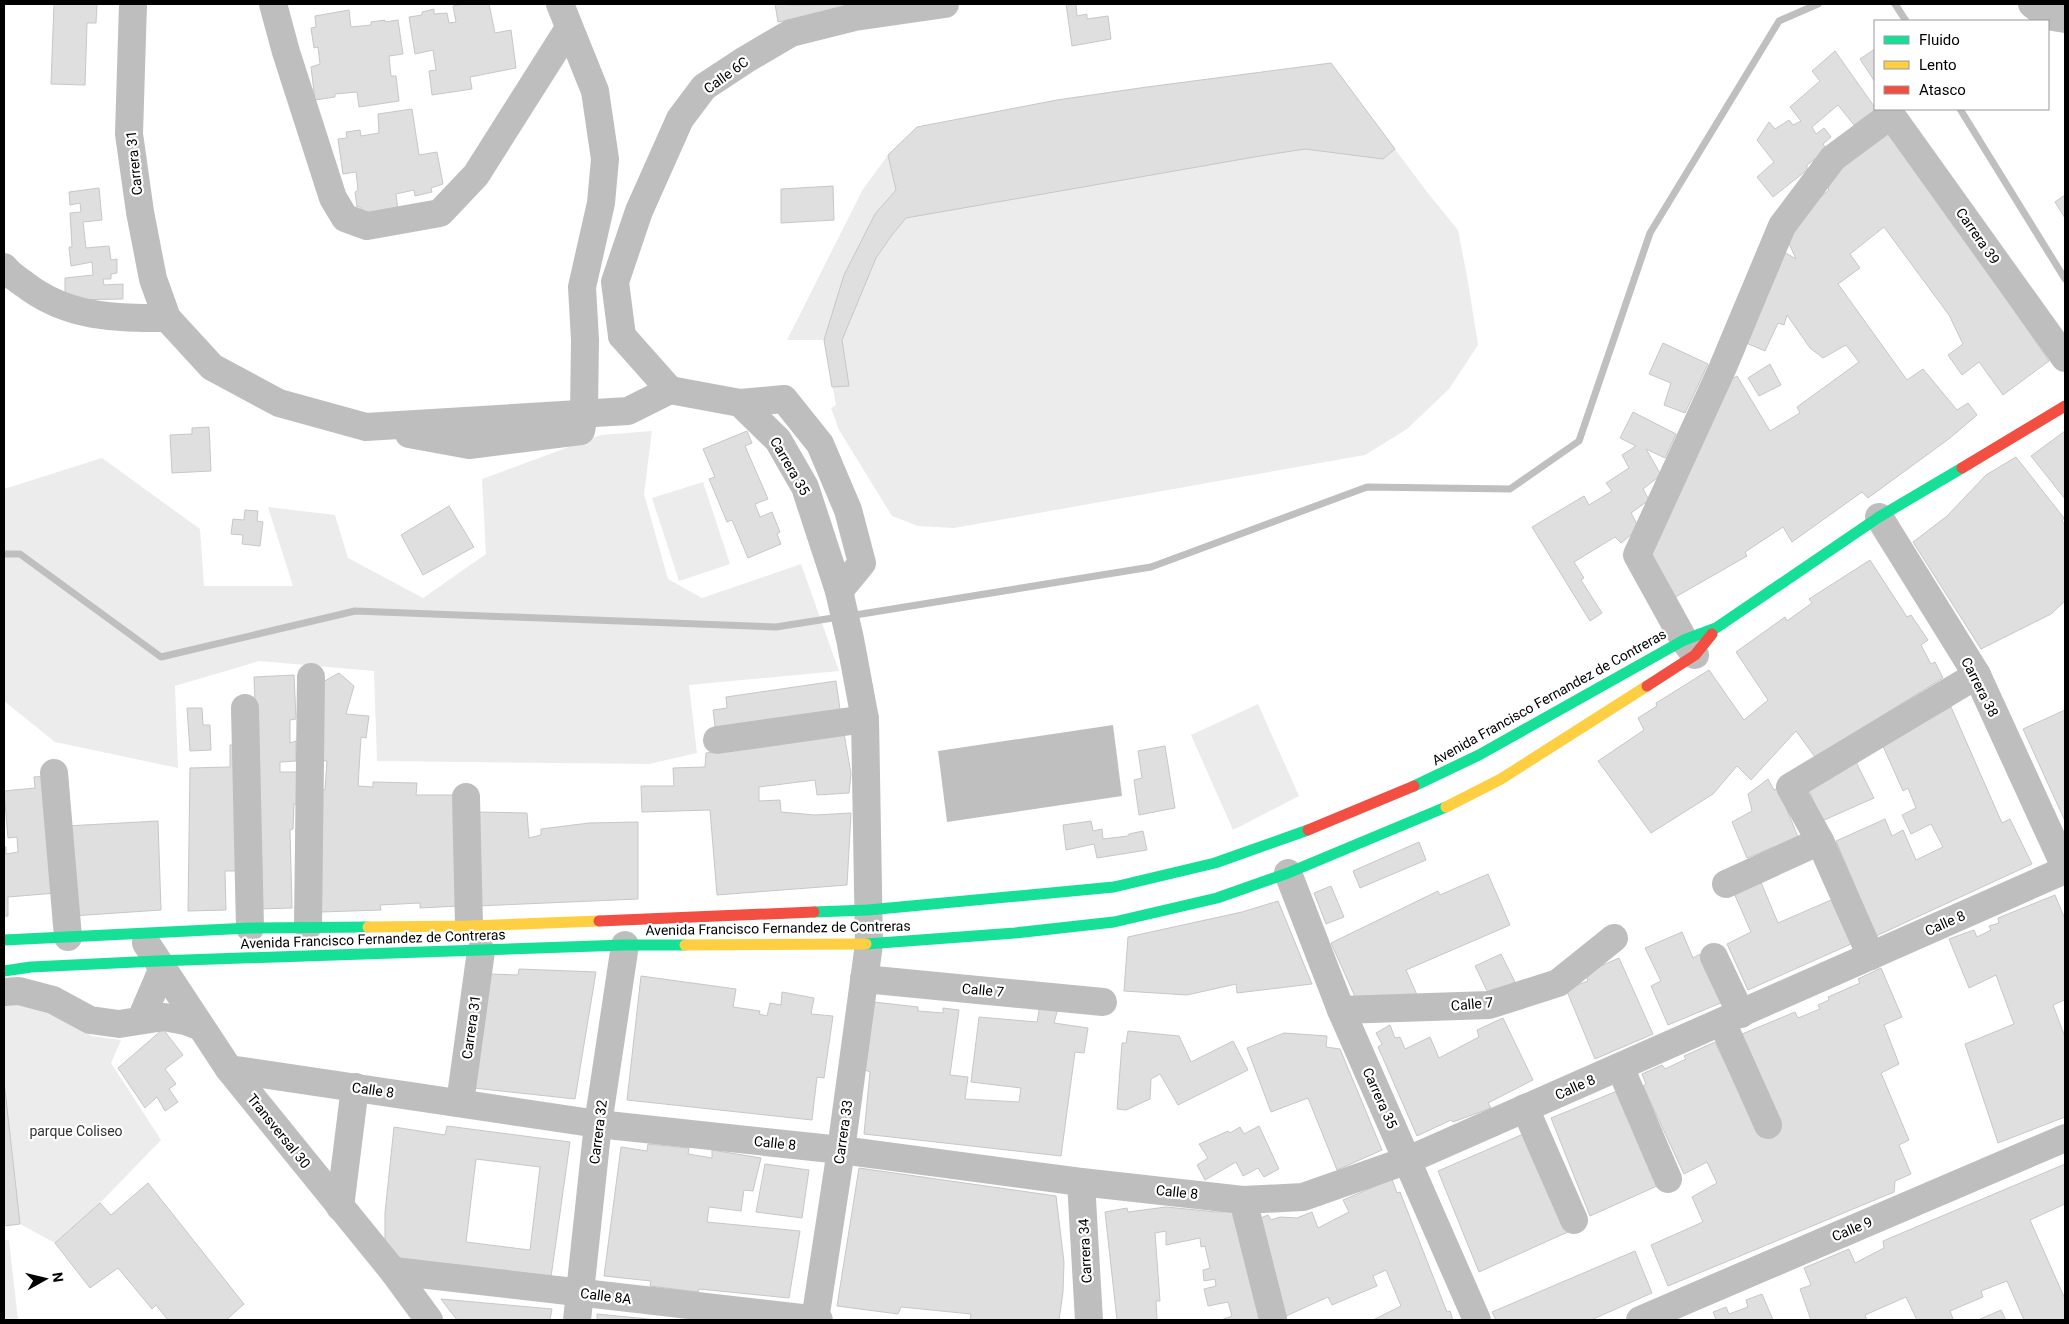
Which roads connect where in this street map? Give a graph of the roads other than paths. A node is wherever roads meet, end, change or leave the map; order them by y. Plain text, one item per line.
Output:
1 (134, 4) edge
2 (273, 4) edge
3 (945, 4) edge
4 (565, 16) edge
5 (587, 66) junction
6 (540, 76) junction
7 (4, 267) edge
8 (167, 318) junction
9 (622, 336) junction
10 (586, 340) junction
11 (2065, 358) edge
12 (670, 390) junction
13 (2065, 406) edge
14 (584, 413) junction
15 (1878, 517) junction
16 (1716, 628) junction
17 (1690, 648) junction
18 (1977, 675) junction
19 (311, 677) dead end
20 (245, 708) dead end
21 (865, 719) junction
22 (717, 740) dead end
23 (54, 774) dead end
24 (466, 797) dead end
25 (1820, 841) junction
26 (2065, 868) edge
27 (1288, 873) junction
28 (1726, 884) dead end
29 (868, 910) junction
30 (308, 926) junction
31 (469, 926) junction
32 (250, 928) junction
33 (140, 933) junction
34 (68, 937) junction
35 (1614, 938) dead end
36 (4, 940) edge
37 (869, 944) junction
38 (625, 945) junction
39 (481, 951) junction
40 (1871, 956) junction
41 (1714, 957) dead end
42 (160, 965) junction
43 (4, 971) edge
44 (864, 978) junction
45 (4, 992) edge
46 (1103, 1002) dead end
47 (1341, 1010) junction
48 (1731, 1018) junction
49 (141, 1019) junction
50 (201, 1027) junction
51 (1620, 1067) junction
52 (229, 1069) junction
53 (354, 1087) junction
54 (460, 1103) junction
55 (1526, 1108) junction
56 (598, 1124) junction
57 (1768, 1125) dead end
58 (2065, 1138) edge
59 (841, 1150) junction
60 (1408, 1160) junction
61 (1668, 1179) dead end
62 (1081, 1182) junction
63 (1243, 1200) junction
64 (340, 1207) junction
65 (1574, 1220) dead end
66 (393, 1272) junction
67 (581, 1293) junction
68 (421, 1317) edge
69 (1274, 1319) edge
70 (577, 1320) edge
71 (815, 1320) edge
72 (819, 1320) edge
73 (1089, 1320) edge
74 (1477, 1320) edge
75 (1640, 1320) edge

1 - 8 street, Carrera 31
2 - 6 street
3 - 9 street, Calle 6C
4 - 5 street
4 - 6 street
5 - 6 street
5 - 10 street
7 - 8 street
8 - 14 street
9 - 10 street
9 - 12 street
10 - 14 street
11 - 17 street, Carrera 39
12 - 14 street
12 - 21 street, Carrera 33
13 - 15 main road, Avenida Francisco Fernandez de Contreras
15 - 16 main road, Avenida Francisco Fernandez de Contreras
15 - 18 street, Carrera 38
16 - 17 main road, Avenida Francisco Fernandez de Contreras
16 - 17 main road, Avenida Francisco Fernandez de Contreras
17 - 27 main road, Avenida Francisco Fernandez de Contreras
17 - 29 main road, Avenida Francisco Fernandez de Contreras
18 - 25 street
18 - 26 street, Carrera 38
19 - 30 street
20 - 32 street
21 - 22 street
21 - 29 street, Carrera 33
23 - 34 street
24 - 31 street
25 - 28 street
25 - 40 street
26 - 40 street, Calle 8
27 - 37 main road, Avenida Francisco Fernandez de Contreras
27 - 47 street, Carrera 35
29 - 31 main road, Avenida Francisco Fernandez de Contreras
29 - 37 street, Carrera 33
30 - 31 main road, Avenida Francisco Fernandez de Contreras
30 - 32 main road, Avenida Francisco Fernandez de Contreras
32 - 33 main road, Avenida Francisco Fernandez de Contreras
33 - 34 main road, Avenida Francisco Fernandez de Contreras
33 - 42 street, Transversal 30
34 - 36 main road, Avenida Francisco Fernandez de Contreras
35 - 47 street, Calle 7
37 - 38 main road, Avenida Francisco Fernandez de Contreras
37 - 44 street, Carrera 33
38 - 39 main road, Avenida Francisco Fernandez de Contreras
38 - 56 street, Carrera 32
39 - 42 main road, Avenida Francisco Fernandez de Contreras
39 - 54 street, Carrera 31
40 - 48 street, Calle 8
41 - 48 street
42 - 43 main road, Avenida Francisco Fernandez de Contreras
42 - 49 street
42 - 50 street, Transversal 30
44 - 46 street, Calle 7
44 - 59 street, Carrera 33
45 - 49 street
47 - 60 street, Carrera 35
48 - 51 street, Calle 8
48 - 57 street
49 - 50 street
50 - 52 street, Transversal 30
51 - 55 street, Calle 8
51 - 61 street
52 - 53 street, Calle 8
52 - 64 street, Transversal 30
53 - 54 street, Calle 8
53 - 64 street
54 - 56 street, Calle 8
55 - 60 street, Calle 8
55 - 65 street
56 - 59 street, Calle 8
56 - 67 street, Carrera 32
58 - 75 street, Calle 9
59 - 62 street, Calle 8
59 - 71 street, Carrera 33
60 - 63 street, Calle 8
60 - 74 street, Carrera 35
62 - 63 street, Calle 8
62 - 73 street, Carrera 34
63 - 69 street
64 - 66 street, Transversal 30
66 - 67 street, Calle 8A
66 - 68 street, Transversal 30
67 - 70 street, Carrera 32
67 - 71 street, Calle 8A
71 - 72 street, Calle 8A

